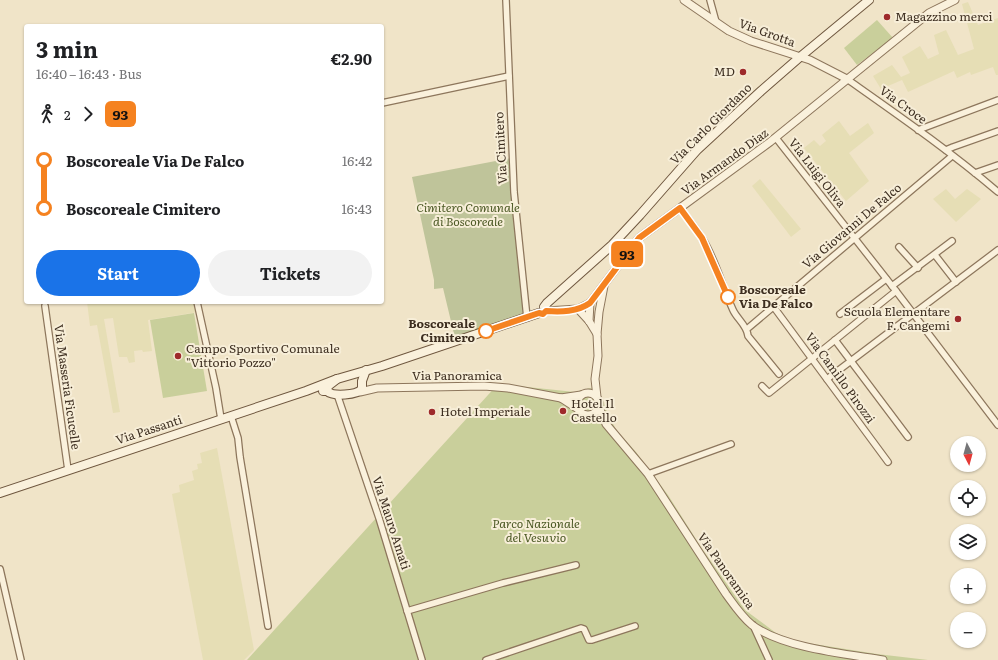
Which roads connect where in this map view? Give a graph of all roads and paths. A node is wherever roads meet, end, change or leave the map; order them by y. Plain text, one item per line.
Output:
1 (506, 0) edge
2 (684, 0) edge
3 (710, 0) edge
4 (869, 0) edge
5 (955, 0) edge
6 (716, 22) junction
7 (800, 56) junction
8 (509, 76) junction
9 (847, 79) junction
10 (998, 100) edge
11 (384, 103) edge
12 (918, 130) junction
13 (998, 132) edge
14 (776, 138) junction
15 (946, 150) junction
16 (952, 156) junction
17 (998, 165) edge
18 (975, 173) junction
19 (998, 192) edge
20 (680, 208) junction
21 (854, 238) junction
22 (952, 241) dead end
23 (899, 247) dead end
24 (998, 250) edge
25 (935, 255) junction
26 (918, 268) junction
27 (886, 279) junction
28 (956, 282) junction
29 (604, 284) junction
30 (894, 289) junction
31 (590, 303) junction
32 (197, 304) edge
33 (45, 306) dead end
34 (774, 306) junction
35 (578, 309) junction
36 (543, 310) junction
37 (599, 312) junction
38 (840, 314) dead end
39 (912, 314) junction
40 (527, 318) junction
41 (589, 321) junction
42 (747, 329) junction
43 (597, 334) junction
44 (835, 340) junction
45 (812, 358) junction
46 (851, 361) junction
47 (366, 370) junction
48 (779, 374) dead end
49 (346, 376) junction
50 (337, 379) junction
51 (595, 379) junction
52 (827, 380) junction
53 (362, 386) junction
54 (762, 386) dead end
55 (327, 390) junction
56 (306, 391) junction
57 (337, 394) junction
58 (582, 394) junction
59 (597, 397) junction
60 (561, 398) junction
61 (599, 408) junction
62 (578, 409) junction
63 (587, 415) junction
64 (231, 416) junction
65 (221, 419) junction
66 (606, 424) junction
67 (998, 425) edge
68 (908, 437) dead end
69 (731, 444) dead end
70 (888, 462) dead end
71 (68, 470) junction
72 (648, 474) junction
73 (0, 493) edge
74 (576, 565) dead end
75 (0, 569) edge
76 (407, 611) junction
77 (753, 625) junction
78 (268, 626) dead end
79 (635, 626) dead end
80 (21, 660) edge
81 (422, 660) edge
82 (486, 660) edge
83 (769, 660) edge
84 (883, 660) edge

1 - 8 street, Via Cimitero
2 - 6 street, Via Grotta
3 - 6 street
4 - 7 main road, Via Carlo Giordano
5 - 9 street, Via Armando Diaz
6 - 7 street, Via Grotta
7 - 9 street, Via Grotta
7 - 36 main road, Via Carlo Giordano
8 - 11 street
8 - 40 street, Via Cimitero
9 - 12 street, Via Croce
9 - 14 street, Via Armando Diaz
10 - 12 street
12 - 15 street, Via Croce
13 - 15 street
14 - 20 street, Via Armando Diaz
14 - 21 street, Via Luigi Oliva
15 - 16 street, Via Croce
16 - 18 street, Via Croce
16 - 21 street, Via Giovanni De Falco
17 - 18 street
18 - 19 street, Via Croce
20 - 29 street, Via Armando Diaz
20 - 42 street
21 - 27 street, Via Luigi Oliva
21 - 34 street, Via Giovanni De Falco
22 - 25 street
23 - 26 street
24 - 28 street
25 - 26 street
25 - 28 street
26 - 30 street
27 - 30 street, Via Luigi Oliva
27 - 38 street
28 - 39 street
29 - 31 street, Via Armando Diaz
29 - 37 street, Via Armando Diaz
30 - 39 street, Via Luigi Oliva
30 - 44 street
31 - 35 street, Via Passanti
31 - 37 street
31 - 41 street
32 - 65 street
33 - 71 street, Via Masseria Ficucelle
34 - 42 street, Via Giovanni De Falco
34 - 45 street, Via Camillo Pirozzi
35 - 36 street, Via Passanti
35 - 41 street, Via Armando Diaz
36 - 40 main road, Via Passanti
37 - 43 street, Via Armando Diaz
39 - 46 street
39 - 67 street, Via Luigi Oliva
40 - 47 main road, Via Passanti
41 - 43 street, Via Armando Diaz
42 - 48 street
43 - 51 street, Via Armando Diaz
44 - 45 street
44 - 46 street
45 - 52 street, Via Camillo Pirozzi
45 - 54 street
46 - 52 street
46 - 68 street
47 - 49 main road, Via Passanti
47 - 53 main road
49 - 50 main road, Via Passanti
49 - 53 main road
50 - 55 main road, Via Passanti
50 - 56 main road, Via Passanti
51 - 58 street
51 - 59 street, Via Panoramica
52 - 70 street, Via Camillo Pirozzi
53 - 57 main road, Via Passanti
53 - 60 street, Via Panoramica
55 - 56 main road, Via Passanti
55 - 57 main road, Via Passanti
56 - 64 main road, Via Passanti
57 - 76 street, Via Mauro Amati
58 - 59 street, Via Panoramica
58 - 60 street, Via Panoramica
58 - 62 street
59 - 61 street, Via Panoramica
60 - 62 street, Via Panoramica
61 - 63 street
61 - 66 street, Via Panoramica
62 - 63 street, Via Panoramica
63 - 66 street, Via Panoramica
64 - 65 main road, Via Passanti
64 - 78 street
65 - 71 main road, Via Passanti
66 - 72 street, Via Panoramica
69 - 72 street
71 - 73 main road, Via Passanti
72 - 77 street, Via Panoramica
74 - 76 street
75 - 80 street
76 - 81 street, Via Mauro Amati
77 - 83 street
77 - 84 street, Via Panoramica
79 - 82 street

